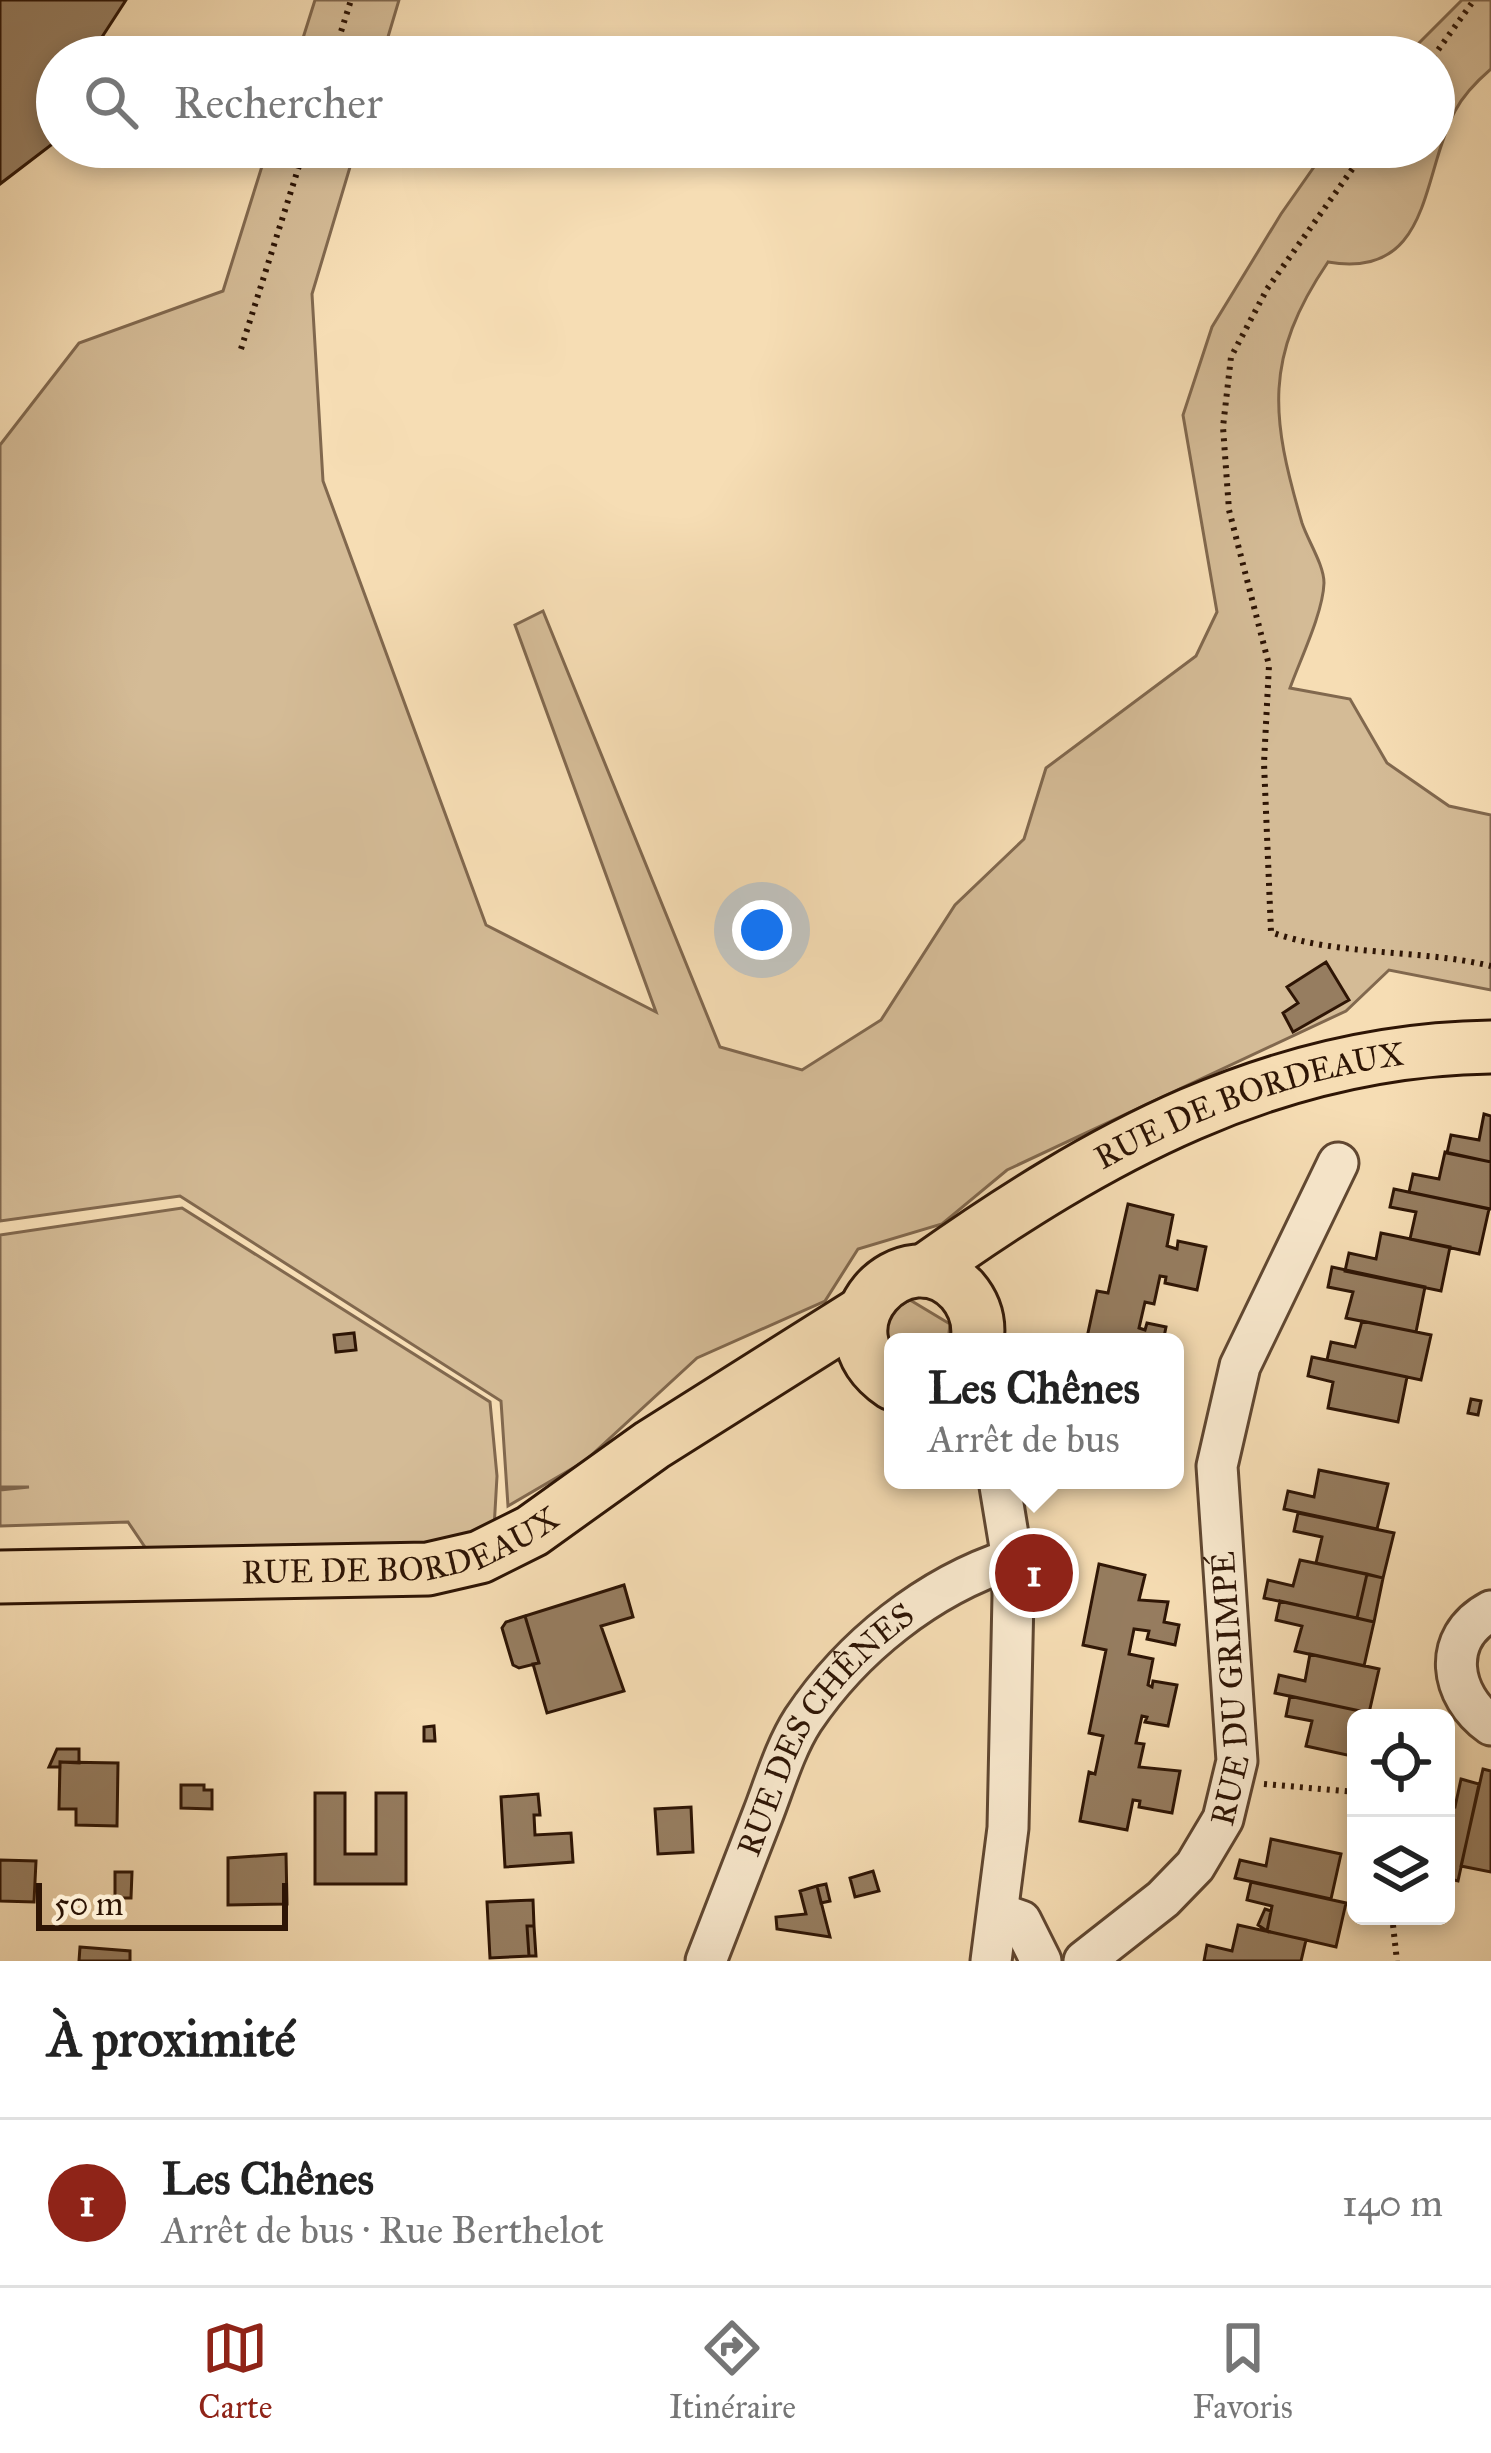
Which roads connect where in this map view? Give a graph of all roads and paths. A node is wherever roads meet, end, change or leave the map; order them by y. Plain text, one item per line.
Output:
1 (351, 0) edge
2 (1474, 0) edge
3 (340, 36) edge
4 (1448, 36) edge
5 (298, 168) edge
6 (1353, 168) edge
7 (242, 350) dead end
8 (1491, 966) edge
9 (1491, 1047) edge
10 (1338, 1163) dead end
11 (1020, 1206) junction
12 (924, 1271) junction
13 (863, 1312) junction
14 (974, 1322) edge
15 (884, 1376) edge
16 (884, 1379) edge
17 (757, 1381) junction
18 (1000, 1489) edge
19 (1012, 1558) junction
20 (0, 1577) edge
21 (1491, 1611) edge
22 (1491, 1725) edge
23 (1233, 1777) junction
24 (1347, 1792) edge
25 (998, 1913) junction
26 (1393, 1925) edge
27 (706, 1961) edge
28 (991, 1961) edge
29 (1041, 1961) edge
30 (1084, 1961) edge
31 (1397, 1961) edge

1 - 3 path
2 - 4 path
5 - 7 path
6 - 8 path
9 - 11 main road, RUE DE BORDEAUX
10 - 23 street, RUE DU GRIMPÉ
11 - 12 main road, RUE DE BORDEAUX
11 - 14 main road
12 - 13 main road, RUE DE BORDEAUX
12 - 14 main road
13 - 15 main road
13 - 17 main road, RUE DE BORDEAUX
16 - 17 main road, RUE DE BORDEAUX
17 - 20 main road, RUE DE BORDEAUX
18 - 19 street
19 - 25 street
19 - 27 street, RUE DES CHÊNES
21 - 22 street
23 - 24 path
23 - 30 street, RUE DU GRIMPÉ
25 - 28 street
25 - 29 street
26 - 31 path

